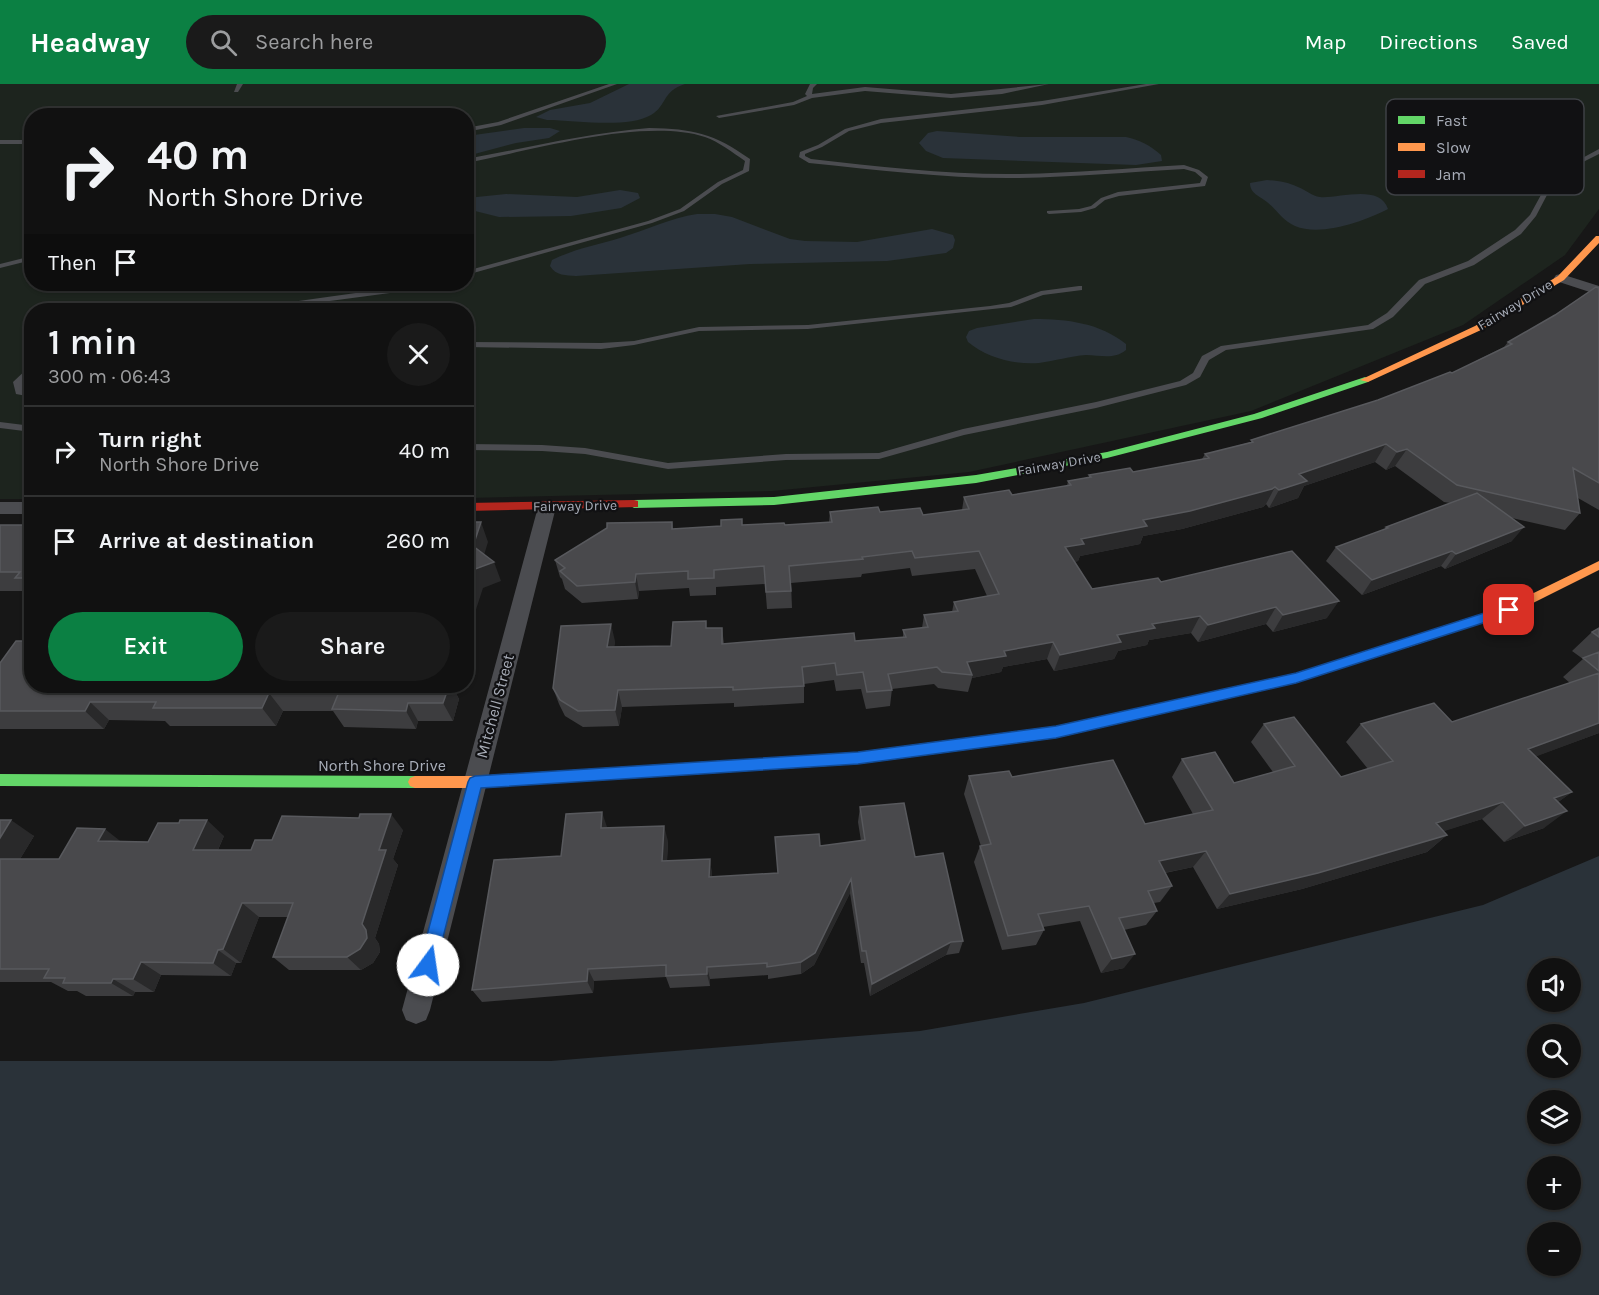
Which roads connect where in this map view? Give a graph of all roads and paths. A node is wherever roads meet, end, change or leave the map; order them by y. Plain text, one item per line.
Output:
1 (240, 84) edge
2 (614, 84) edge
3 (814, 84) edge
4 (1046, 84) edge
5 (1156, 84) edge
6 (236, 91) dead end
7 (811, 96) junction
8 (719, 116) dead end
9 (474, 129) edge
10 (0, 142) edge
11 (24, 142) edge
12 (1599, 152) edge
13 (474, 159) edge
14 (1584, 160) edge
15 (1544, 195) edge
16 (1049, 212) dead end
17 (1599, 238) edge
18 (24, 260) edge
19 (0, 266) edge
20 (474, 271) edge
21 (1561, 278) junction
22 (1079, 288) dead end
23 (390, 291) edge
24 (1599, 291) edge
25 (300, 303) edge
26 (474, 344) edge
27 (24, 376) edge
28 (24, 393) edge
29 (0, 425) edge
30 (24, 428) edge
31 (474, 447) edge
32 (474, 507) edge
33 (547, 507) junction
34 (0, 508) edge
35 (24, 508) edge
36 (1599, 565) edge
37 (0, 780) edge
38 (475, 782) junction
39 (416, 1010) dead end

1 - 6 lane
2 - 9 lane
3 - 7 lane
4 - 7 lane
5 - 16 lane
7 - 8 lane
10 - 11 lane
12 - 14 lane
13 - 20 lane
15 - 31 lane
17 - 21 street, Fairway Drive
18 - 19 lane
21 - 24 street
21 - 33 street, Fairway Drive
22 - 26 lane
23 - 25 lane
27 - 28 lane
29 - 30 lane
32 - 33 street, Fairway Drive
33 - 38 street, Mitchell Street
34 - 35 street
36 - 38 street, North Shore Drive
37 - 38 street, North Shore Drive
38 - 39 street, Mitchell Street

